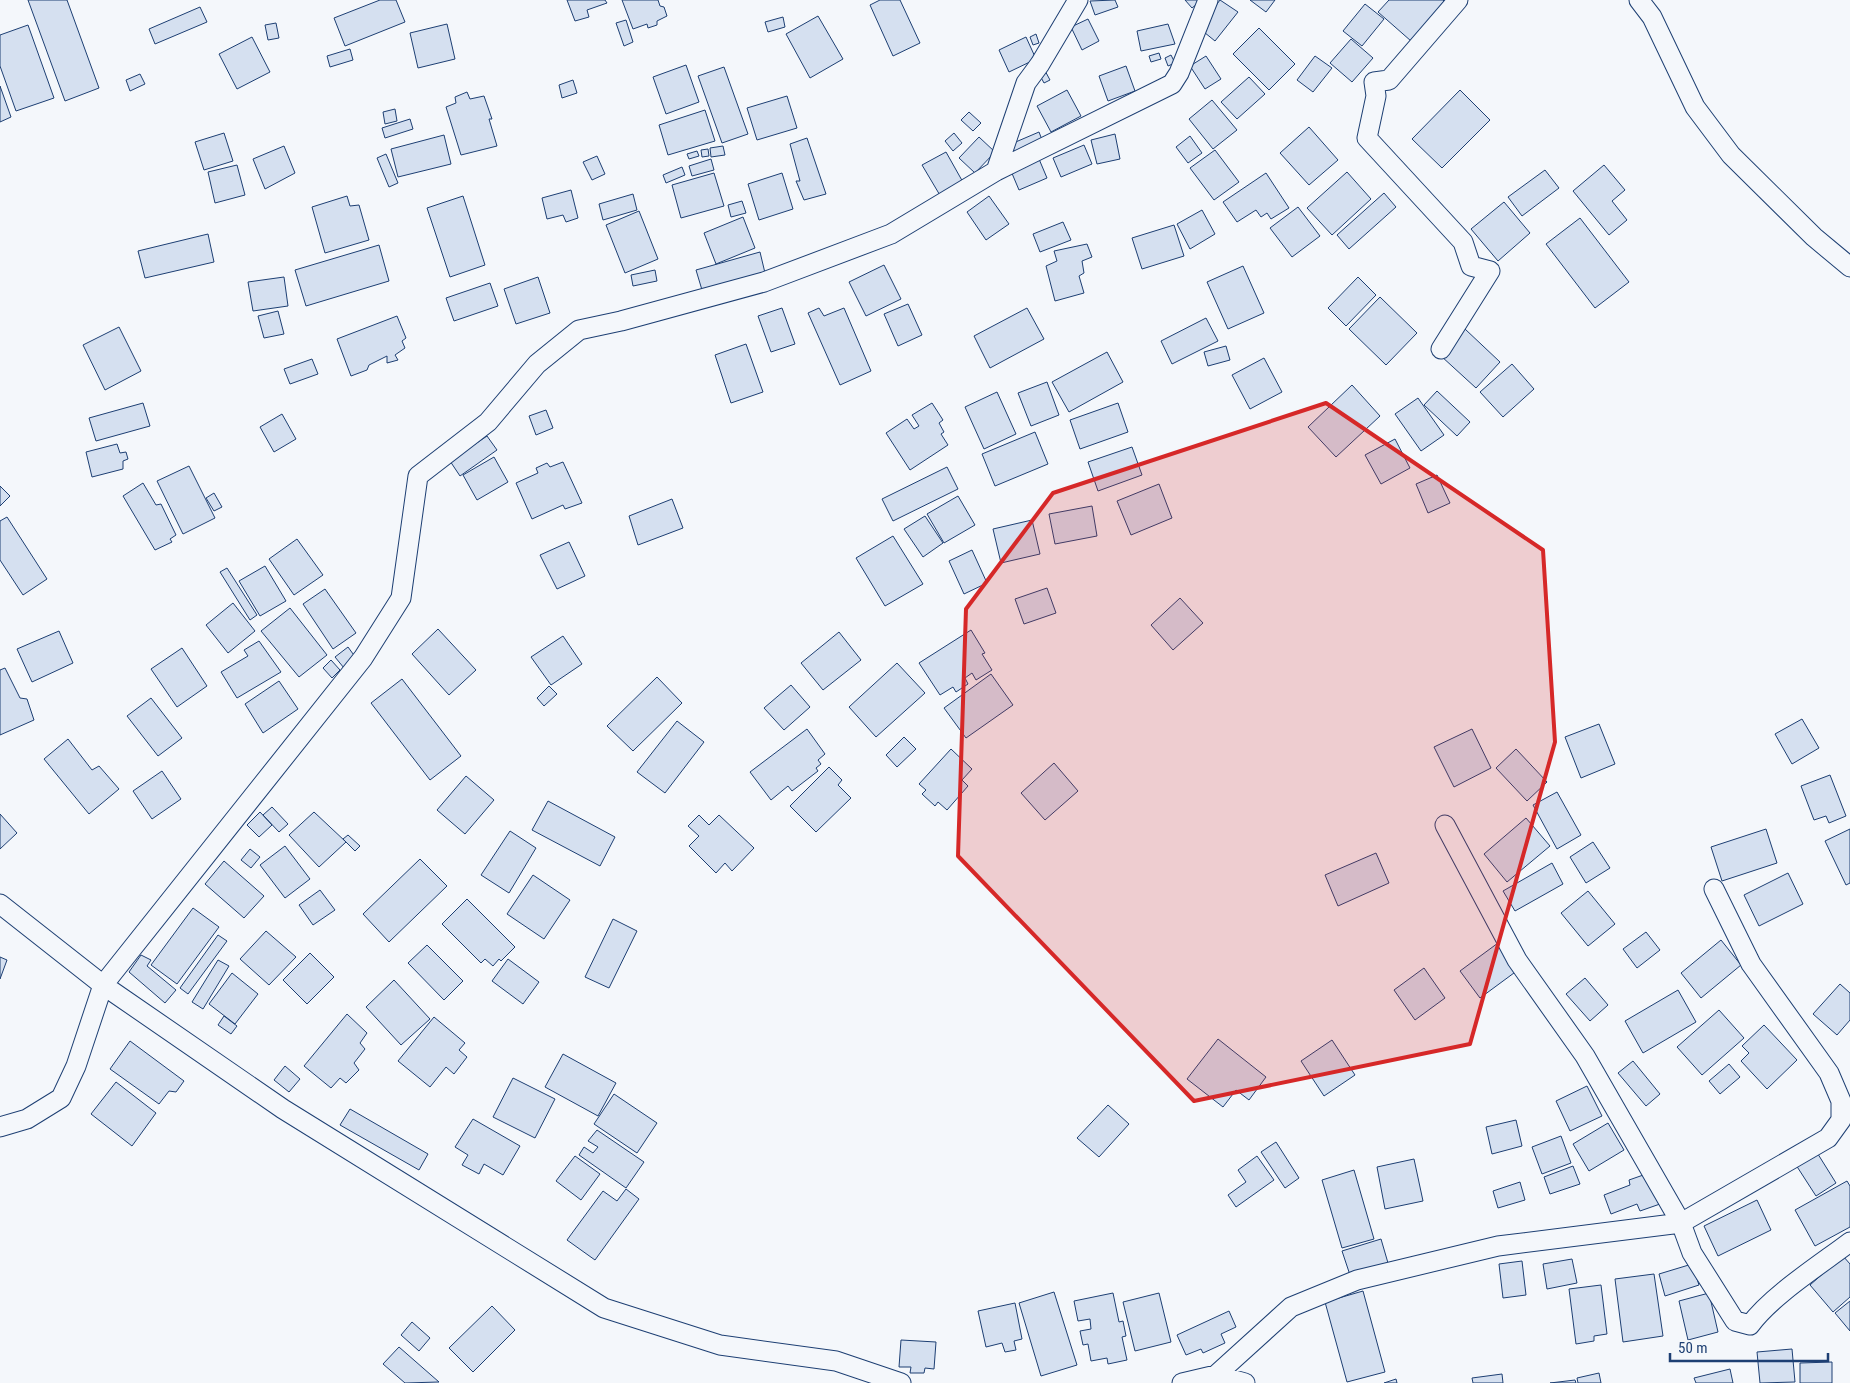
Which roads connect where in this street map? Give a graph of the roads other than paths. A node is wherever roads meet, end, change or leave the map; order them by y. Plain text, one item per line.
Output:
1 (1078, 0) edge
2 (1208, 0) edge
3 (1458, 0) edge
4 (1639, 0) edge
5 (996, 171) junction
6 (1850, 267) edge
7 (1441, 349) dead end
8 (1445, 825) dead end
9 (1714, 889) dead end
10 (0, 904) edge
11 (103, 984) junction
12 (0, 1127) edge
13 (1681, 1223) junction
14 (1850, 1242) edge
15 (1216, 1375) junction
16 (901, 1383) edge
17 (1182, 1383) edge
18 (1245, 1383) edge

1 - 5 street
2 - 5 street
3 - 7 street
4 - 6 street
5 - 11 street
8 - 13 street
9 - 13 street
10 - 11 street
11 - 12 street
11 - 16 street
13 - 14 street
13 - 15 street
15 - 17 street
15 - 18 street

